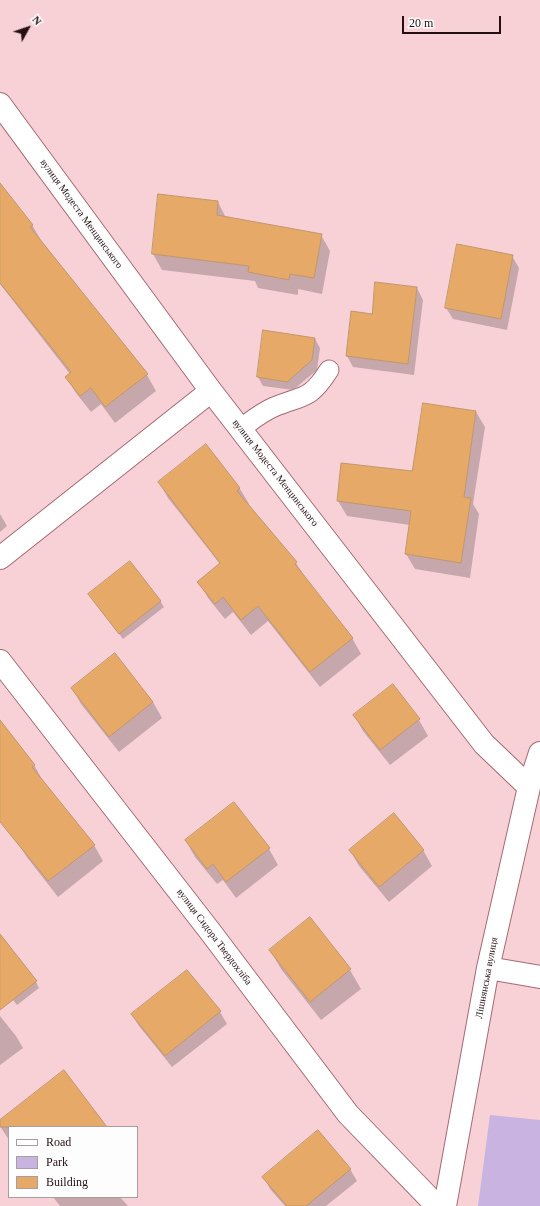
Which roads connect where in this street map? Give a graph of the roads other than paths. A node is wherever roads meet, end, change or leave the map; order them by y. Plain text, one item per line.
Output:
1 (0, 104) edge
2 (329, 370) dead end
3 (212, 391) junction
4 (240, 429) junction
5 (0, 558) edge
6 (0, 661) edge
7 (540, 753) edge
8 (528, 787) junction
9 (488, 968) junction
10 (540, 977) edge
11 (437, 1206) edge
12 (445, 1206) edge

1 - 3 street, вулиця Модеста Менцинського
2 - 4 lane
3 - 4 street, вулиця Модеста Менцинського
3 - 5 street
4 - 8 street, вулиця Модеста Менцинського
6 - 11 street, вулиця Сидора Твердохліба
7 - 8 street, Лішнянська вулиця
8 - 9 street, Лішнянська вулиця
9 - 10 street
9 - 12 street, Лішнянська вулиця

